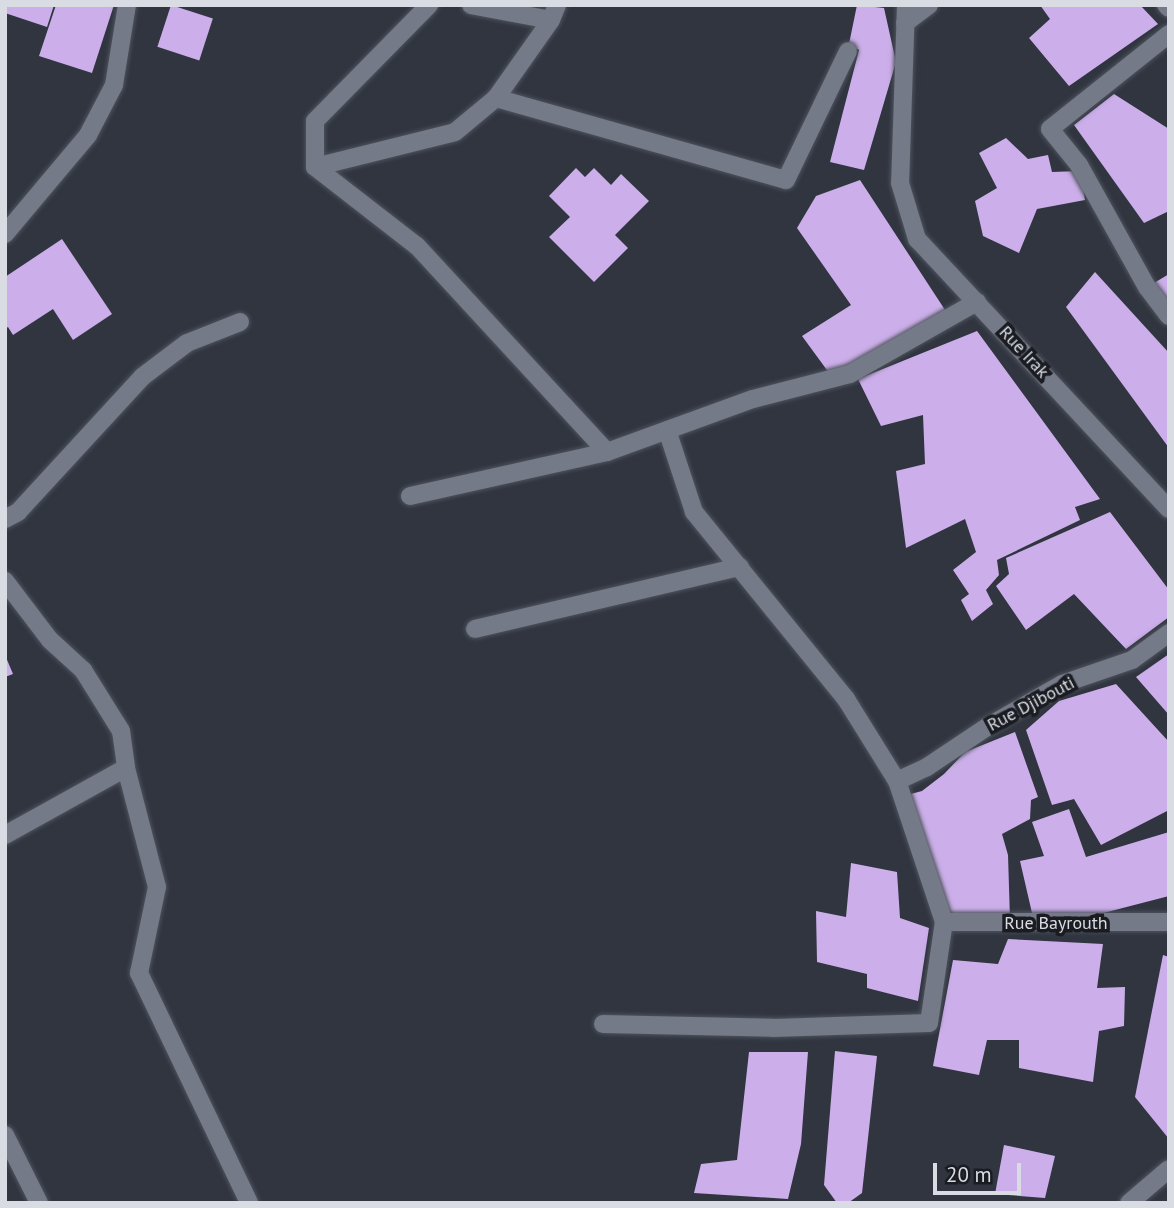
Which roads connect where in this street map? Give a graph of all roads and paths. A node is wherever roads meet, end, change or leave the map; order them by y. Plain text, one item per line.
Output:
1 (127, 5) edge
2 (429, 5) edge
3 (471, 5) edge
4 (929, 5) edge
5 (554, 13) edge
6 (906, 14) edge
7 (1169, 34) edge
8 (848, 51) dead end
9 (496, 98) junction
10 (315, 167) junction
11 (5, 234) edge
12 (977, 302) junction
13 (1169, 316) edge
14 (240, 322) dead end
15 (667, 430) junction
16 (607, 452) junction
17 (410, 496) dead end
18 (1169, 509) edge
19 (5, 519) edge
20 (740, 567) junction
21 (5, 581) edge
22 (475, 629) dead end
23 (1169, 633) edge
24 (126, 768) junction
25 (897, 781) junction
26 (5, 835) edge
27 (944, 922) junction
28 (1169, 922) edge
29 (603, 1024) dead end
30 (5, 1135) edge
31 (1169, 1169) edge
32 (39, 1203) edge
33 (249, 1203) edge
34 (1129, 1203) edge

1 - 11 street
2 - 10 street
3 - 5 street
4 - 6 street
5 - 9 street
6 - 12 street, Rue Irak
7 - 13 street
8 - 9 street
9 - 10 street
10 - 16 street
12 - 15 street
12 - 18 street, Rue Irak
14 - 19 street
15 - 16 street
15 - 20 street
16 - 17 street
20 - 22 street
20 - 25 street
21 - 24 street
23 - 25 street, Rue Djibouti
24 - 26 street
24 - 33 street
25 - 27 street
27 - 28 street, Rue Bayrouth
27 - 29 street
30 - 32 street
31 - 34 street

